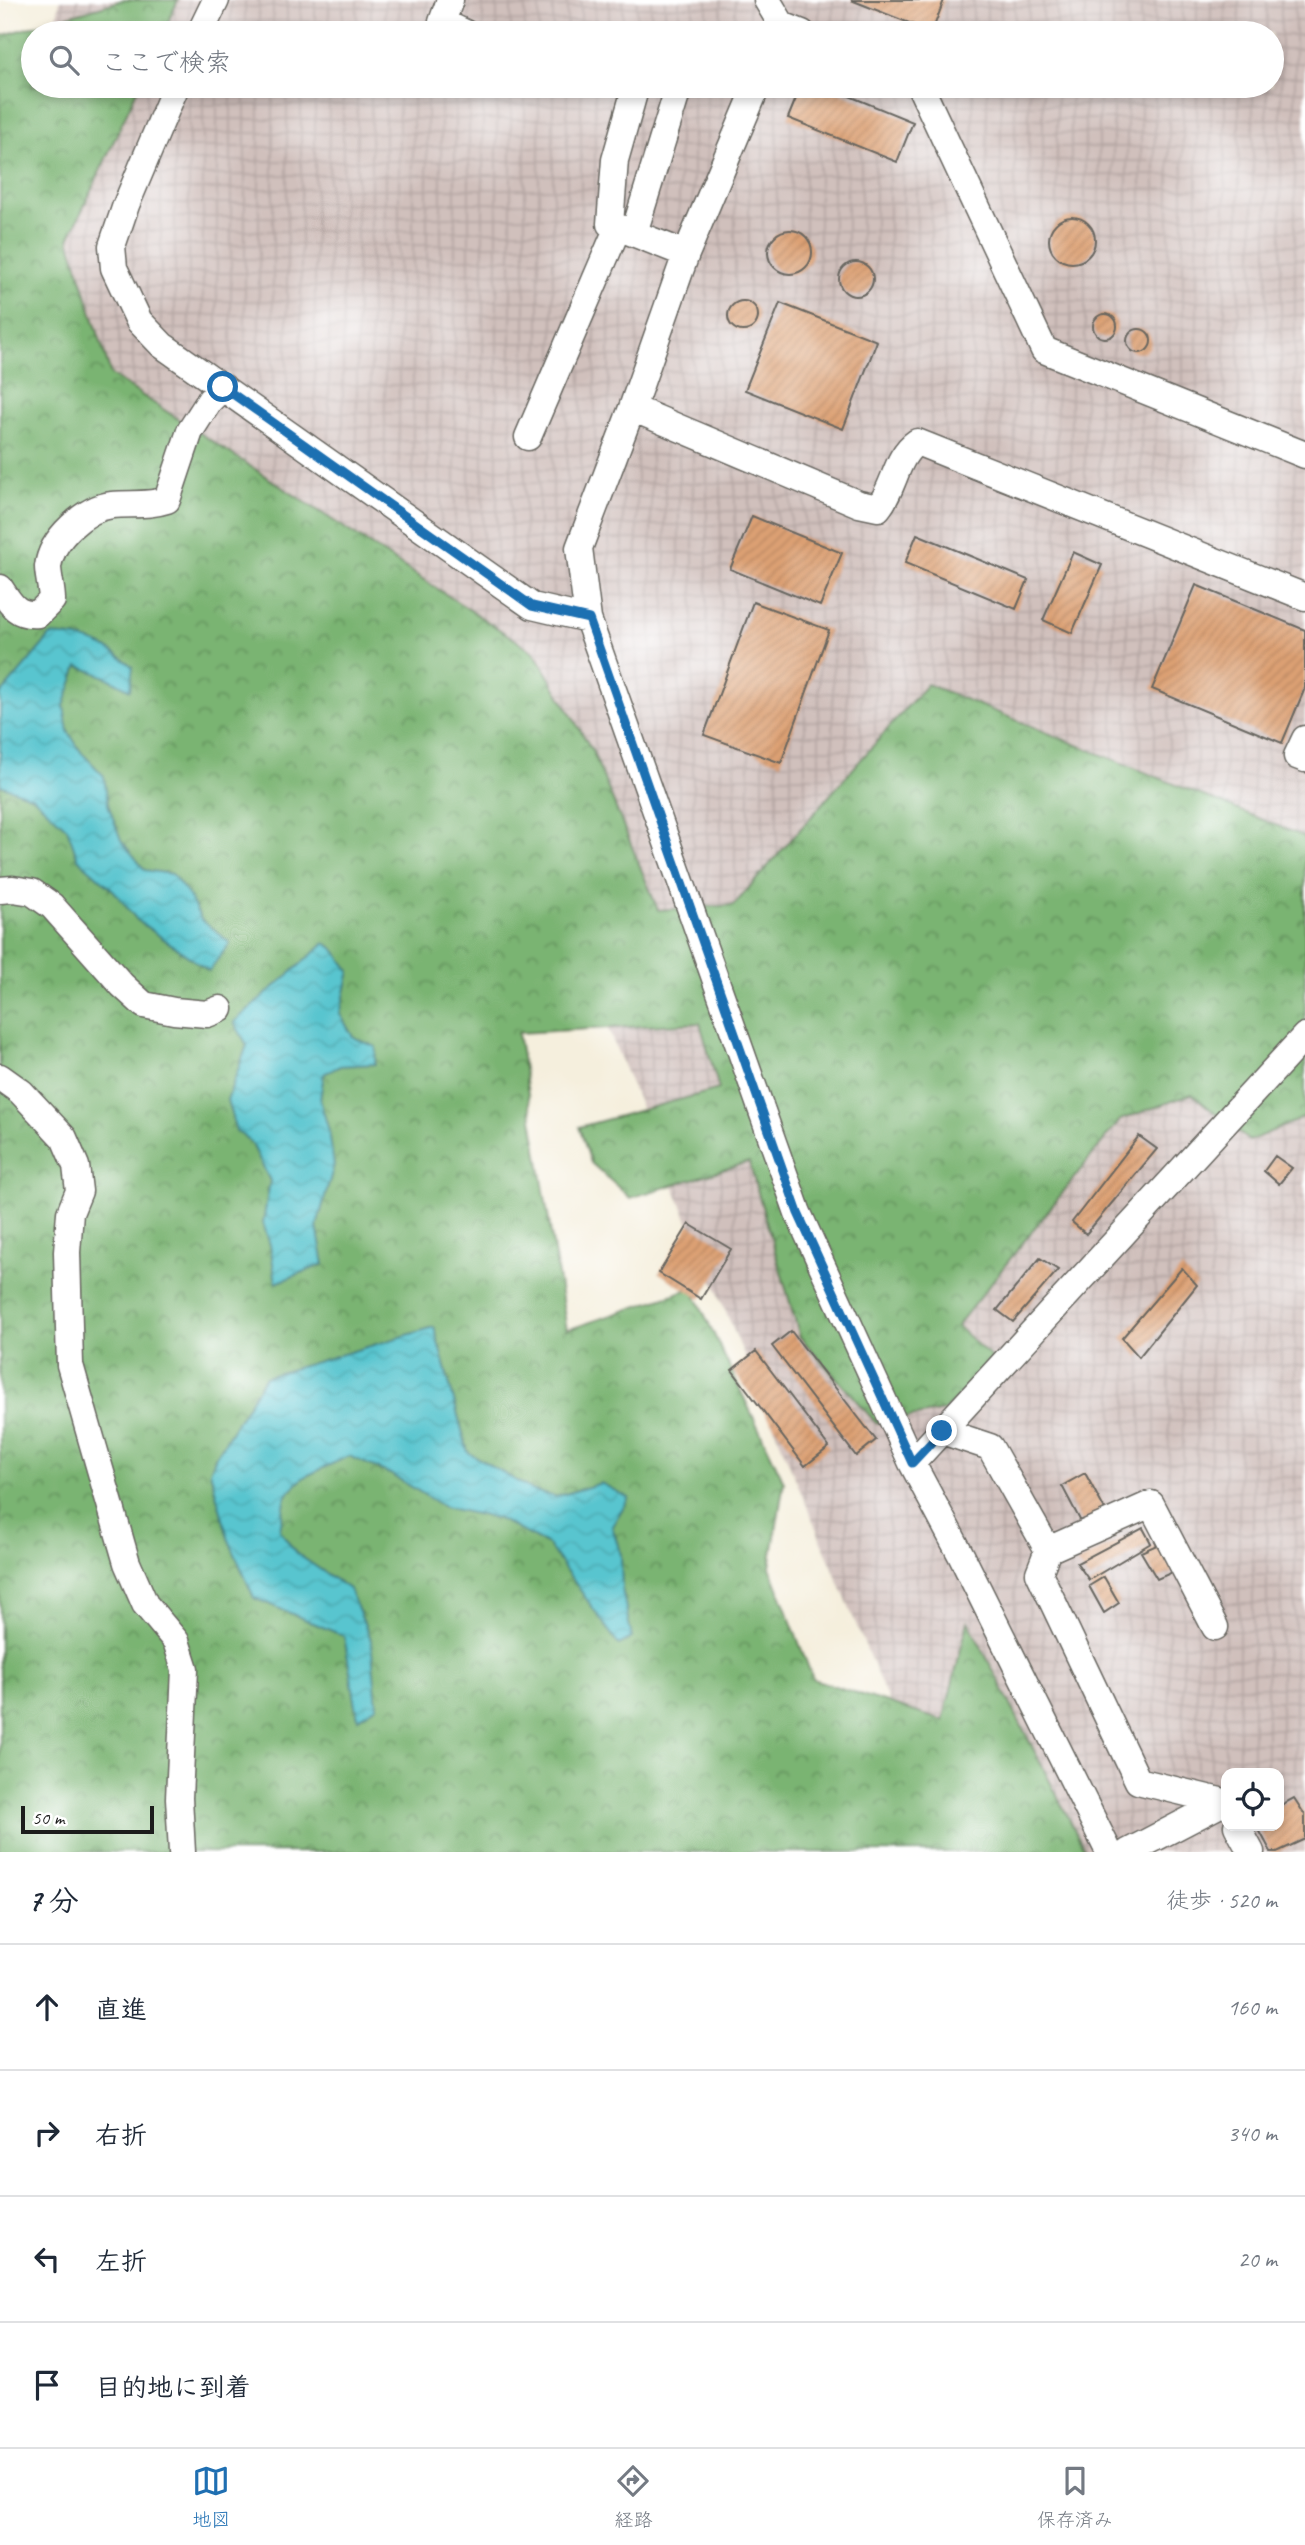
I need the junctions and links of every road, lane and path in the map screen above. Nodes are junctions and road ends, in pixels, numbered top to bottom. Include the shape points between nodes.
1 (216, 0) edge
2 (450, 0) edge
3 (767, 0) edge
4 (792, 0) edge
5 (206, 21) edge
6 (442, 21) edge
7 (782, 21) edge
8 (789, 21) edge
9 (171, 98) edge
10 (626, 98) edge
11 (675, 98) edge
12 (752, 98) edge
13 (926, 98) edge
14 (626, 230) junction
15 (686, 254) junction
16 (223, 387) junction
17 (632, 408) junction
18 (528, 437) dead end
19 (1305, 455) edge
20 (0, 589) edge
21 (1305, 597) edge
22 (589, 619) junction
23 (1305, 739) edge
24 (1305, 759) edge
25 (0, 890) edge
26 (220, 1009) dead end
27 (1305, 1036) edge
28 (0, 1077) edge
29 (942, 1431) junction
30 (912, 1463) junction
31 (1048, 1550) junction
32 (1215, 1627) dead end
33 (1221, 1802) edge
34 (1221, 1806) edge
35 (1240, 1831) edge
36 (182, 1852) edge
37 (1108, 1852) edge
38 (1128, 1852) edge
39 (1251, 1852) edge

1 - 5 street
2 - 6 street
3 - 7 street
4 - 8 street
9 - 16 street via 125,205 112,246 114,268 139,321 162,345
10 - 14 street via 610,223
11 - 14 street
12 - 15 street
13 - 19 street via 1044,350
14 - 15 street
14 - 18 street
15 - 17 street
16 - 20 street via 190,431 167,500 108,505 75,520 55,548 48,568 52,600 38,614 26,615 10,604
16 - 22 street via 532,606
17 - 21 street via 878,508 906,450 917,442
17 - 22 street via 579,548
22 - 30 street via 798,1213
23 - 24 street via 1297,756
25 - 26 street via 32,892 52,906 144,1005 207,1014
27 - 29 street
28 - 36 street via 21,1092 64,1138 76,1166 79,1191 70,1213 67,1252 70,1365 127,1563 145,1604 176,1641 185,1669 179,1798
29 - 30 street
29 - 31 street via 990,1447
30 - 37 street
31 - 32 street via 1151,1504
31 - 33 street via 1039,1573 1138,1781
34 - 38 street
35 - 39 street

